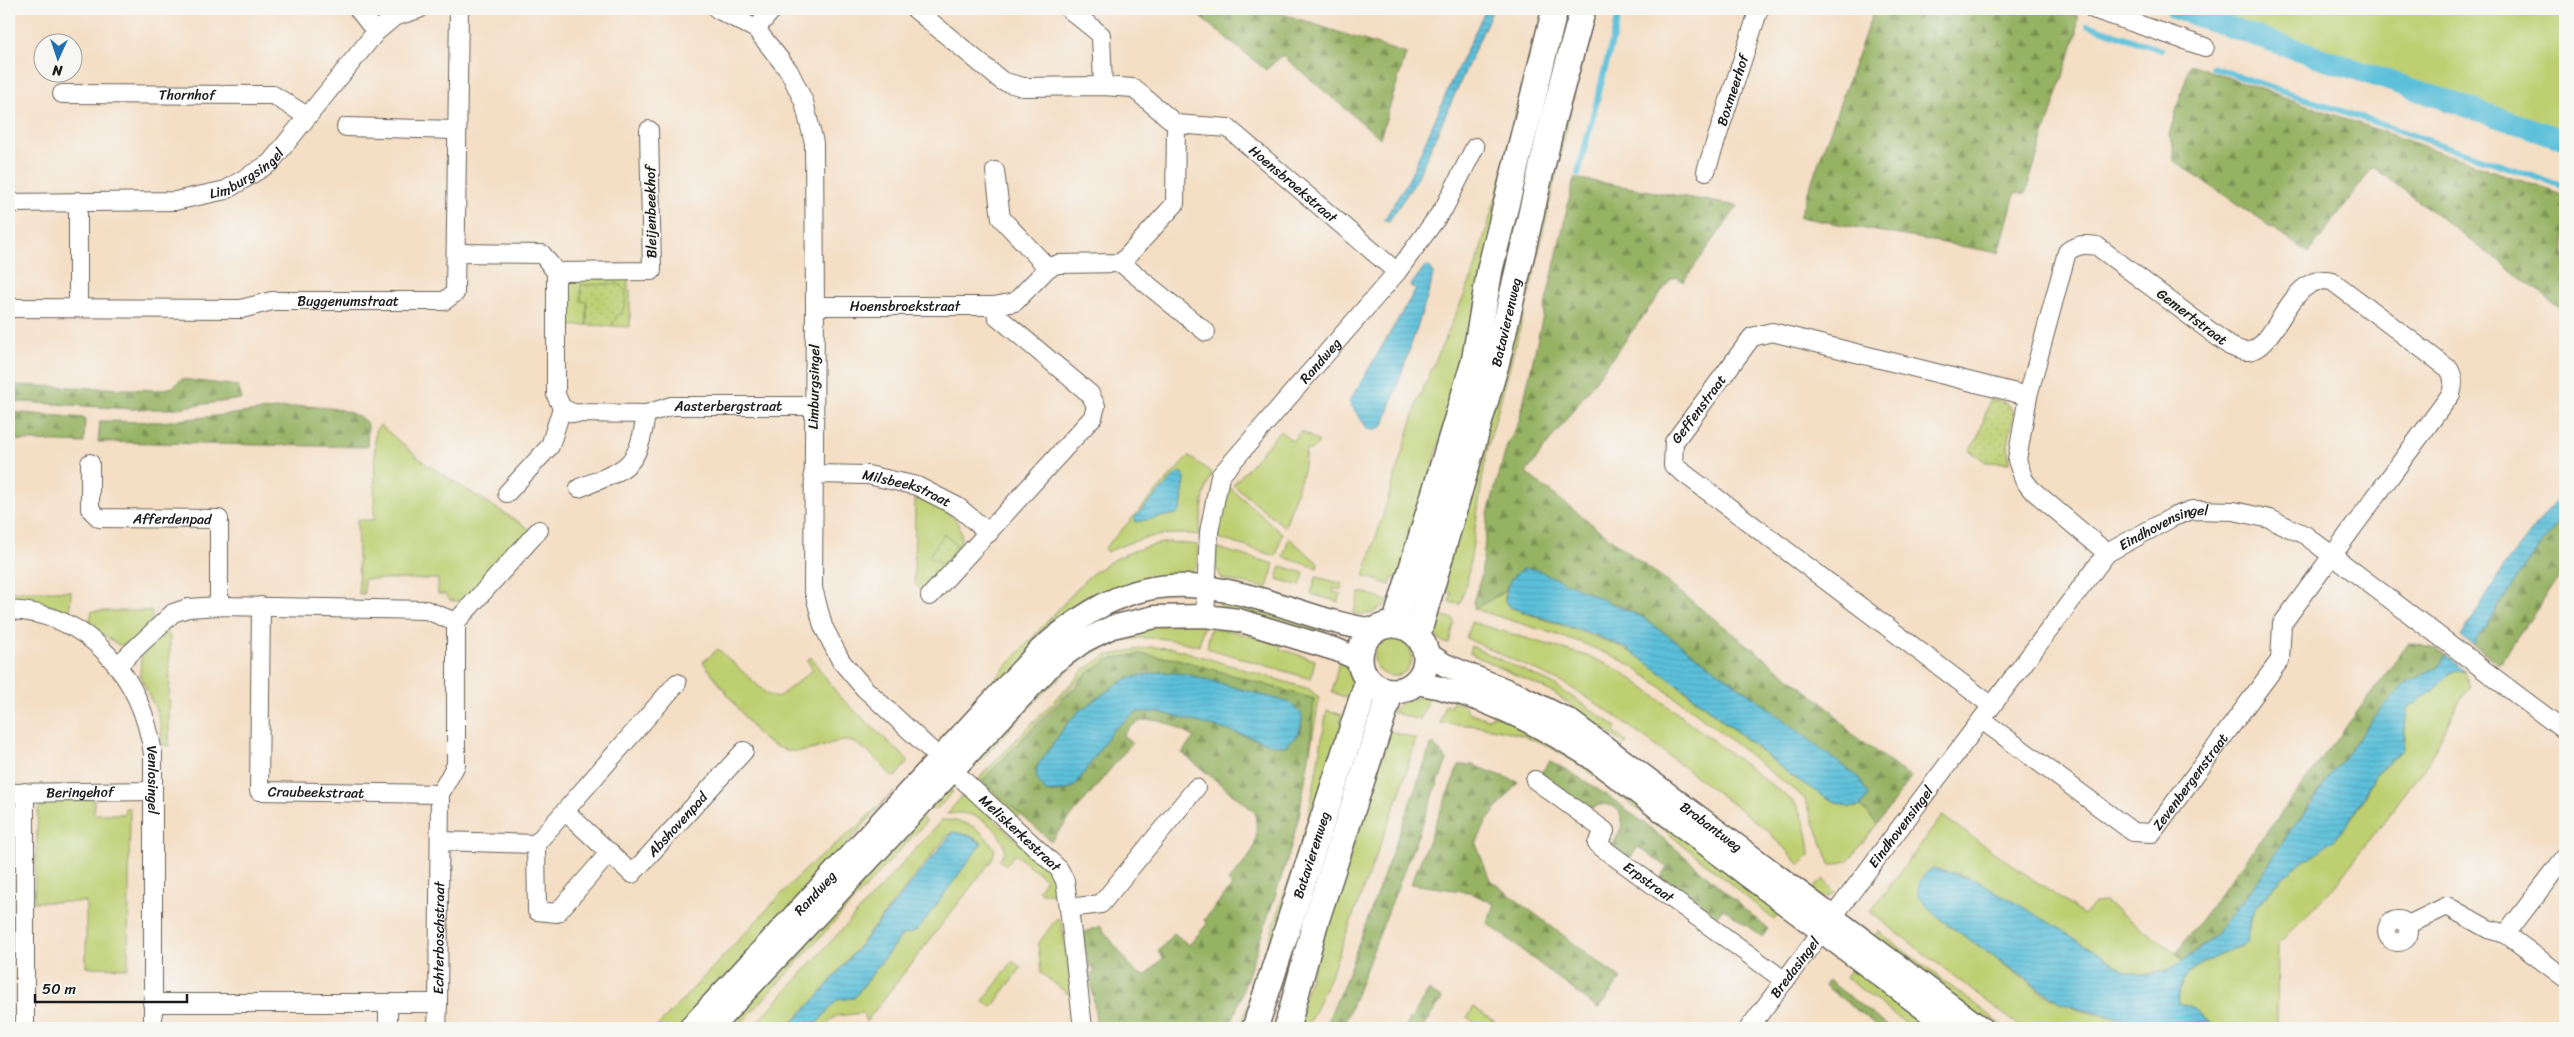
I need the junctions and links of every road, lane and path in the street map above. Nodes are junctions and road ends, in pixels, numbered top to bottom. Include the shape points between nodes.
1 (358, 9) edge
2 (419, 9) edge
3 (459, 9) edge
4 (717, 9) edge
5 (773, 9) edge
6 (915, 9) edge
7 (1069, 9) edge
8 (1555, 9) edge
9 (1583, 9) edge
10 (1759, 9) edge
11 (2093, 9) edge
12 (756, 29) junction
13 (376, 32) junction
14 (2205, 47) dead end
15 (1103, 86) junction
16 (62, 94) dead end
17 (307, 116) junction
18 (1176, 124) junction
19 (346, 127) dead end
20 (456, 130) junction
21 (649, 130) dead end
22 (1475, 147) dead end
23 (995, 170) dead end
24 (1706, 171) dead end
25 (78, 201) junction
26 (9, 202) edge
27 (456, 253) junction
28 (1122, 263) junction
29 (1048, 268) junction
30 (556, 272) junction
31 (1397, 272) junction
32 (815, 306) junction
33 (994, 306) junction
34 (9, 308) edge
35 (78, 308) junction
36 (1206, 332) dead end
37 (2028, 396) junction
38 (813, 406) junction
39 (562, 408) junction
40 (646, 414) junction
41 (90, 463) dead end
42 (813, 474) junction
43 (578, 488) dead end
44 (507, 493) dead end
45 (539, 530) dead end
46 (988, 533) junction
47 (2107, 553) junction
48 (2333, 556) junction
49 (1206, 586) junction
50 (930, 596) dead end
51 (219, 606) junction
52 (261, 606) junction
53 (9, 610) edge
54 (1205, 616) junction
55 (456, 622) junction
56 (1385, 627) junction
57 (1422, 644) junction
58 (118, 664) junction
59 (1364, 670) junction
60 (678, 683) dead end
61 (1416, 683) junction
62 (1391, 691) junction
63 (1987, 713) junction
64 (2565, 731) edge
65 (744, 751) dead end
66 (946, 763) junction
67 (1535, 780) dead end
68 (1196, 788) dead end
69 (153, 791) junction
70 (17, 792) edge
71 (440, 794) junction
72 (566, 812) junction
73 (440, 841) junction
74 (536, 844) junction
75 (610, 852) junction
76 (2565, 857) edge
77 (1069, 908) junction
78 (1829, 924) junction
79 (2408, 925) dead end
80 (2506, 934) junction
81 (2565, 978) edge
82 (1785, 981) junction
83 (438, 1002) junction
84 (152, 1003) junction
85 (388, 1003) junction
86 (25, 1028) edge
87 (153, 1028) edge
88 (388, 1028) edge
89 (438, 1028) edge
90 (690, 1028) edge
91 (711, 1028) edge
92 (1084, 1028) edge
93 (1256, 1028) edge
94 (1286, 1028) edge
95 (1749, 1028) edge
96 (1950, 1028) edge
97 (1981, 1028) edge

1 - 13 street
2 - 13 street, Limburgsingel via 394,17
3 - 20 street, Buggenumstraat
4 - 12 street, Limburgsingel
5 - 12 street
6 - 15 street via 1002,81 1023,87
7 - 15 street via 1101,35
8 - 56 main road, Batavierenweg via 1490,270 1474,362
9 - 57 main road, Batavierenweg via 1553,119 1497,361
10 - 24 street, Boxmeerhof
11 - 14 street
12 - 32 street, Limburgsingel via 790,71 804,102 814,143
13 - 17 street, Limburgsingel
15 - 18 street via 1132,88
16 - 17 street, Thornhof via 273,95
17 - 25 street, Limburgsingel via 270,163 226,190 175,201
18 - 28 street via 1175,204
18 - 31 street, Hoensbroekstraat via 1228,128
19 - 20 street
20 - 27 street, Buggenumstraat
21 - 30 street, Bleijenbeekhof via 652,271
22 - 31 street, Randweg via 1444,208
23 - 29 street via 1001,218
25 - 26 street, Limburgsingel
25 - 35 street
27 - 30 street via 542,254
27 - 35 street, Buggenumstraat via 456,293 444,301 272,301 241,309
28 - 29 street via 1058,264
28 - 36 street
29 - 33 street, Hoensbroekstraat via 1014,302
30 - 39 street via 556,395
31 - 49 street, Randweg via 1220,476 1209,532
32 - 33 street, Hoensbroekstraat
32 - 38 street, Limburgsingel
33 - 46 street via 997,316 1090,394 1096,406 1093,417
34 - 35 street, Buggenumstraat
37 - 47 street, Gemertstraat via 2017,460 2024,480
37 - 48 street, Gemertstraat via 2067,252 2079,245 2097,246 2238,350 2248,351 2261,344 2304,287 2318,280 2332,281 2449,369 2454,385 2451,394
37 - 63 street, Geffenstraat via 1772,332 1762,333 1752,336 1674,442 1673,465
38 - 40 street, Aasterbergstraat via 671,406
38 - 42 street, Limburgsingel
39 - 40 street, Aasterbergstraat via 573,413
39 - 44 street via 550,446
40 - 43 street via 642,443 632,462 618,473
41 - 51 street, Afferdenpad via 90,508 99,518 220,519
42 - 46 street, Milsbeekstraat via 868,475 917,486 958,507
42 - 66 street, Limburgsingel via 813,588 823,626 841,661 864,688
45 - 55 street
46 - 50 street
47 - 48 street, Eindhovensingel via 2173,517 2200,510 2234,511 2270,519 2305,535
47 - 63 street, Eindhovensingel
48 - 63 street, Zevenbergenstraat via 2282,624 2280,660 2152,833 2133,832
48 - 64 street, Eindhovensingel
49 - 54 street, Randweg
49 - 56 street, Randweg via 1344,626
49 - 66 street, Randweg via 1172,586 1134,592 1104,603 1070,624 1040,650
51 - 52 street
51 - 58 street via 188,608 173,613
52 - 55 street via 426,610
52 - 71 street, Craubeekstraat via 259,791
53 - 58 street, Venlosingel via 46,616 75,629 97,643
54 - 59 street, Randweg via 1238,620 1337,650
54 - 66 street, Randweg via 1155,617 1112,627 1084,641 1053,663
55 - 71 street, Echterboschstraat via 456,765
56 - 57 main road via 1411,629
56 - 59 main road via 1363,644
57 - 61 main road via 1426,664
57 - 78 street, Brabantweg via 1446,665 1570,721
58 - 69 street, Venlosingel via 138,698 149,729
59 - 62 main road via 1379,688
59 - 93 main road, Batavierenweg
60 - 72 street
61 - 62 main road via 1400,691
61 - 78 street, Brabantweg via 1438,686 1504,709 1552,733
62 - 94 main road, Batavierenweg via 1314,924
63 - 78 street, Eindhovensingel
65 - 75 street, Abshovenpad via 632,874
66 - 77 street, Meliskerkestraat via 1059,869 1065,880
66 - 90 street, Randweg
66 - 91 street, Randweg
67 - 82 street, Erpstraat via 1605,831 1597,844
68 - 77 street via 1101,904
69 - 70 street, Beringehof
69 - 84 street, Venlosingel
70 - 86 street
71 - 73 street, Echterboschstraat
72 - 74 street
72 - 75 street, Abshovenpad
73 - 74 street
73 - 83 street, Echterboschstraat
74 - 75 street via 537,911 557,913
76 - 80 street
77 - 92 street, Meliskerkestraat
78 - 82 street, Bredasingel
78 - 96 street, Brabantweg
78 - 97 street, Brabantweg
79 - 80 street via 2446,906 2488,929
80 - 81 street
82 - 95 street, Bredasingel
83 - 85 street, Echterboschstraat
83 - 89 street
84 - 85 street, Echterboschstraat
84 - 87 street, Venlosingel
85 - 88 street

